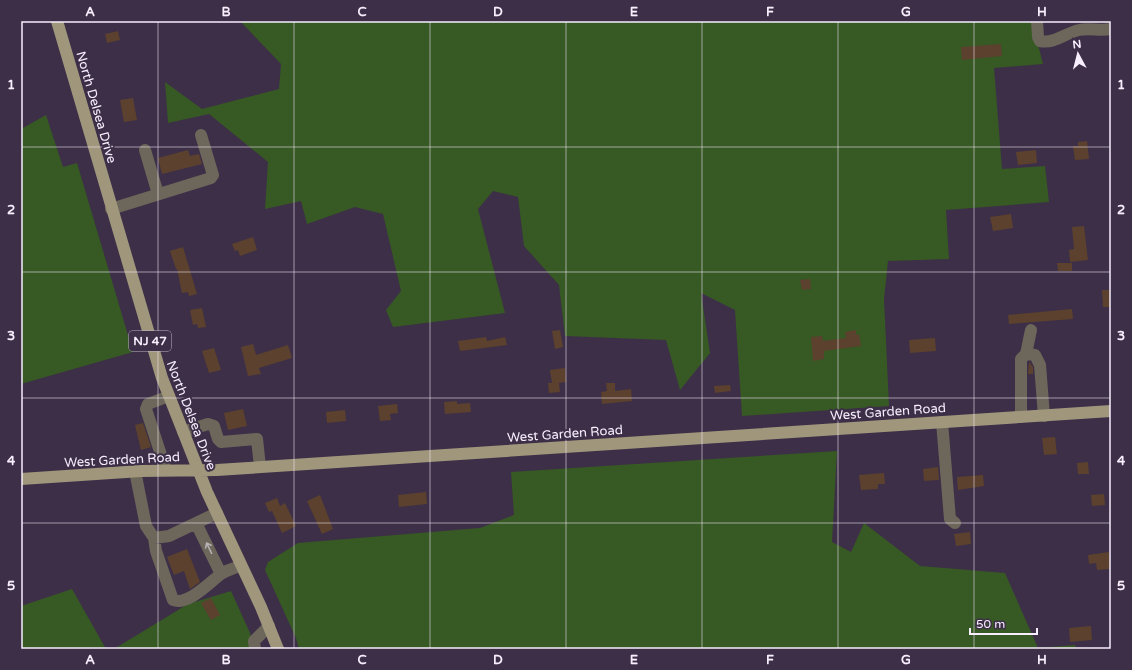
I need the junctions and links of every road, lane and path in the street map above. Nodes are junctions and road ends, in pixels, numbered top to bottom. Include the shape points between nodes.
1 (57, 21) edge
2 (1037, 21) edge
3 (1111, 29) edge
4 (201, 135) dead end
5 (145, 150) dead end
6 (158, 194) junction
7 (111, 209) junction
8 (1031, 330) dead end
9 (1026, 354) junction
10 (169, 396) junction
11 (1111, 411) edge
12 (1044, 416) junction
13 (1021, 417) junction
14 (942, 422) junction
15 (183, 432) junction
16 (260, 467) junction
17 (166, 470) junction
18 (198, 470) junction
19 (135, 471) junction
20 (21, 479) edge
21 (217, 513) junction
22 (196, 523) junction
23 (955, 523) dead end
24 (154, 538) junction
25 (241, 566) junction
26 (221, 574) junction
27 (269, 626) junction
28 (255, 649) edge
29 (278, 649) edge

1 - 7 main road, North Delsea Drive / NJ 47
2 - 3 lane via 1038,37 1040,41 1047,42 1080,30
4 - 6 lane via 213,176
5 - 6 lane
6 - 7 lane
7 - 10 main road, North Delsea Drive / NJ 47
8 - 9 lane
9 - 12 lane via 1034,355 1040,365
9 - 13 lane via 1021,359
10 - 15 main road, North Delsea Drive / NJ 47
10 - 17 lane via 148,404 146,409
11 - 12 main road, West Garden Road
12 - 13 main road, West Garden Road
13 - 14 main road, West Garden Road
14 - 16 main road, West Garden Road
14 - 23 lane via 950,519
15 - 16 lane via 208,424 214,426 221,442 257,439
15 - 18 main road, North Delsea Drive / NJ 47
16 - 18 main road, West Garden Road
17 - 18 main road, West Garden Road
17 - 19 main road, West Garden Road
18 - 21 main road, North Delsea Drive / NJ 47
19 - 20 main road, West Garden Road
19 - 24 lane via 146,526
21 - 22 lane
21 - 25 main road, North Delsea Drive / NJ 47
22 - 24 lane via 169,536
26 -> 22 lane
24 - 26 lane via 173,600 185,599 196,594 207,588
25 - 26 lane
25 - 27 main road, North Delsea Drive / NJ 47
27 - 28 lane via 254,641
27 - 29 main road, North Delsea Drive / NJ 47

